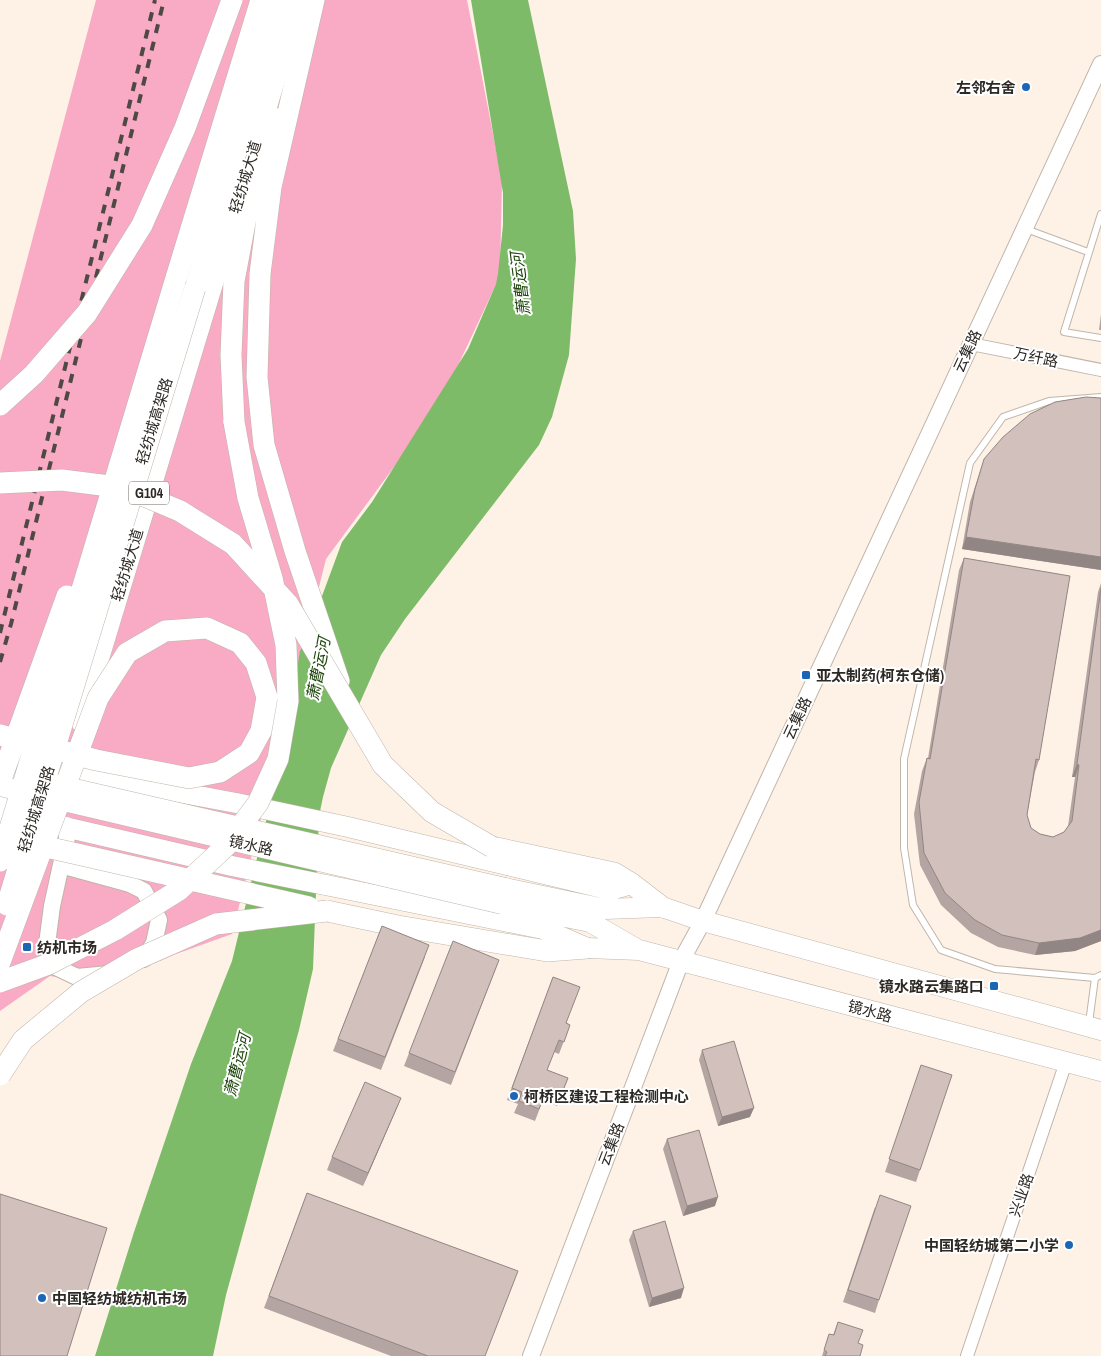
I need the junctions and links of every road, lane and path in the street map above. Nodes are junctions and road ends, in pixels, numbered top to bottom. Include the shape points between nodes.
1 (232, 0) edge
2 (252, 0) edge
3 (261, 0) edge
4 (282, 0) edge
5 (299, 0) edge
6 (313, 0) edge
7 (1101, 64) edge
8 (1101, 214) edge
9 (1024, 229) junction
10 (1088, 252) junction
11 (1101, 338) edge
12 (971, 344) junction
13 (153, 356) junction
14 (1101, 370) edge
15 (1101, 397) edge
16 (0, 405) edge
17 (0, 483) edge
18 (346, 702) junction
19 (0, 736) edge
20 (20, 759) junction
21 (0, 771) edge
22 (64, 772) junction
23 (0, 782) edge
24 (0, 786) edge
25 (2, 817) edge
26 (60, 826) junction
27 (0, 836) edge
28 (0, 861) edge
29 (68, 867) dead end
30 (632, 884) junction
31 (504, 896) junction
32 (662, 907) junction
33 (327, 910) junction
34 (702, 921) junction
35 (0, 929) edge
36 (587, 948) junction
37 (639, 950) junction
38 (681, 961) junction
39 (0, 962) edge
40 (1098, 976) edge
41 (0, 982) edge
42 (0, 986) edge
43 (1094, 1028) edge
44 (1066, 1062) junction
45 (1101, 1071) edge
46 (0, 1075) edge
47 (530, 1356) edge
48 (967, 1356) edge

1 - 16 highway, bridge via 185,128 142,225 86,313 34,374
2 - 20 main road
3 - 13 highway, 轻纺城高架路, bridge
4 - 35 highway, 轻纺城高架路, bridge
5 - 22 main road, 轻纺城大道 / G104
6 - 18 highway, bridge via 271,187 260,274 257,377 264,445 295,551
6 - 41 highway, bridge via 251,191 234,281 231,355 234,422 248,498 272,578 286,645 288,701 278,759 258,803 226,846 179,890 115,930 49,964
7 - 9 street, 云集路
8 - 10 lane
9 - 10 lane
9 - 12 street, 云集路
10 - 11 lane via 1064,332
12 - 14 street, 万纤路
12 - 34 street, 云集路
13 - 23 highway, bridge
13 - 28 highway, 轻纺城高架路, bridge
15 - 40 lane via 1049,401 1003,417 970,464 904,759 904,848 913,905 941,950 995,969
17 - 18 highway, bridge via 62,480 125,488 180,511 232,544 288,604
18 - 30 highway, bridge via 383,765 432,812 492,847 614,873
19 - 39 highway, bridge via 67,752 77,755 96,760 189,778 220,772 250,753 261,731 267,696 256,663 240,643 207,628 165,631 127,654 98,698 77,753 74,762 71,771
20 - 22 main road
20 - 25 main road
21 - 31 main road, bridge
22 - 26 main road, 轻纺城大道 / G104
22 - 30 main road via 348,827 611,890
24 - 31 main road, 镜水路, bridge
25 - 26 main road
26 - 29 street via 47,944 56,967 77,977 105,975 142,963 154,943 159,920 144,891
26 - 36 main road via 232,866 544,929
26 - 42 main road, 轻纺城大道 / G104
27 - 33 highway, bridge
30 - 32 highway
31 - 32 main road via 605,909
31 - 37 main road via 590,922
32 - 34 main road
33 - 36 highway via 547,952
33 - 46 highway, bridge via 216,924 137,959 81,992 23,1040
34 - 38 street, 云集路
34 - 43 main road
36 - 37 main road
37 - 38 main road, 镜水路
38 - 44 main road, 镜水路
38 - 47 street, 云集路
40 - 43 lane
44 - 45 main road, 镜水路
44 - 48 street, 兴业路

